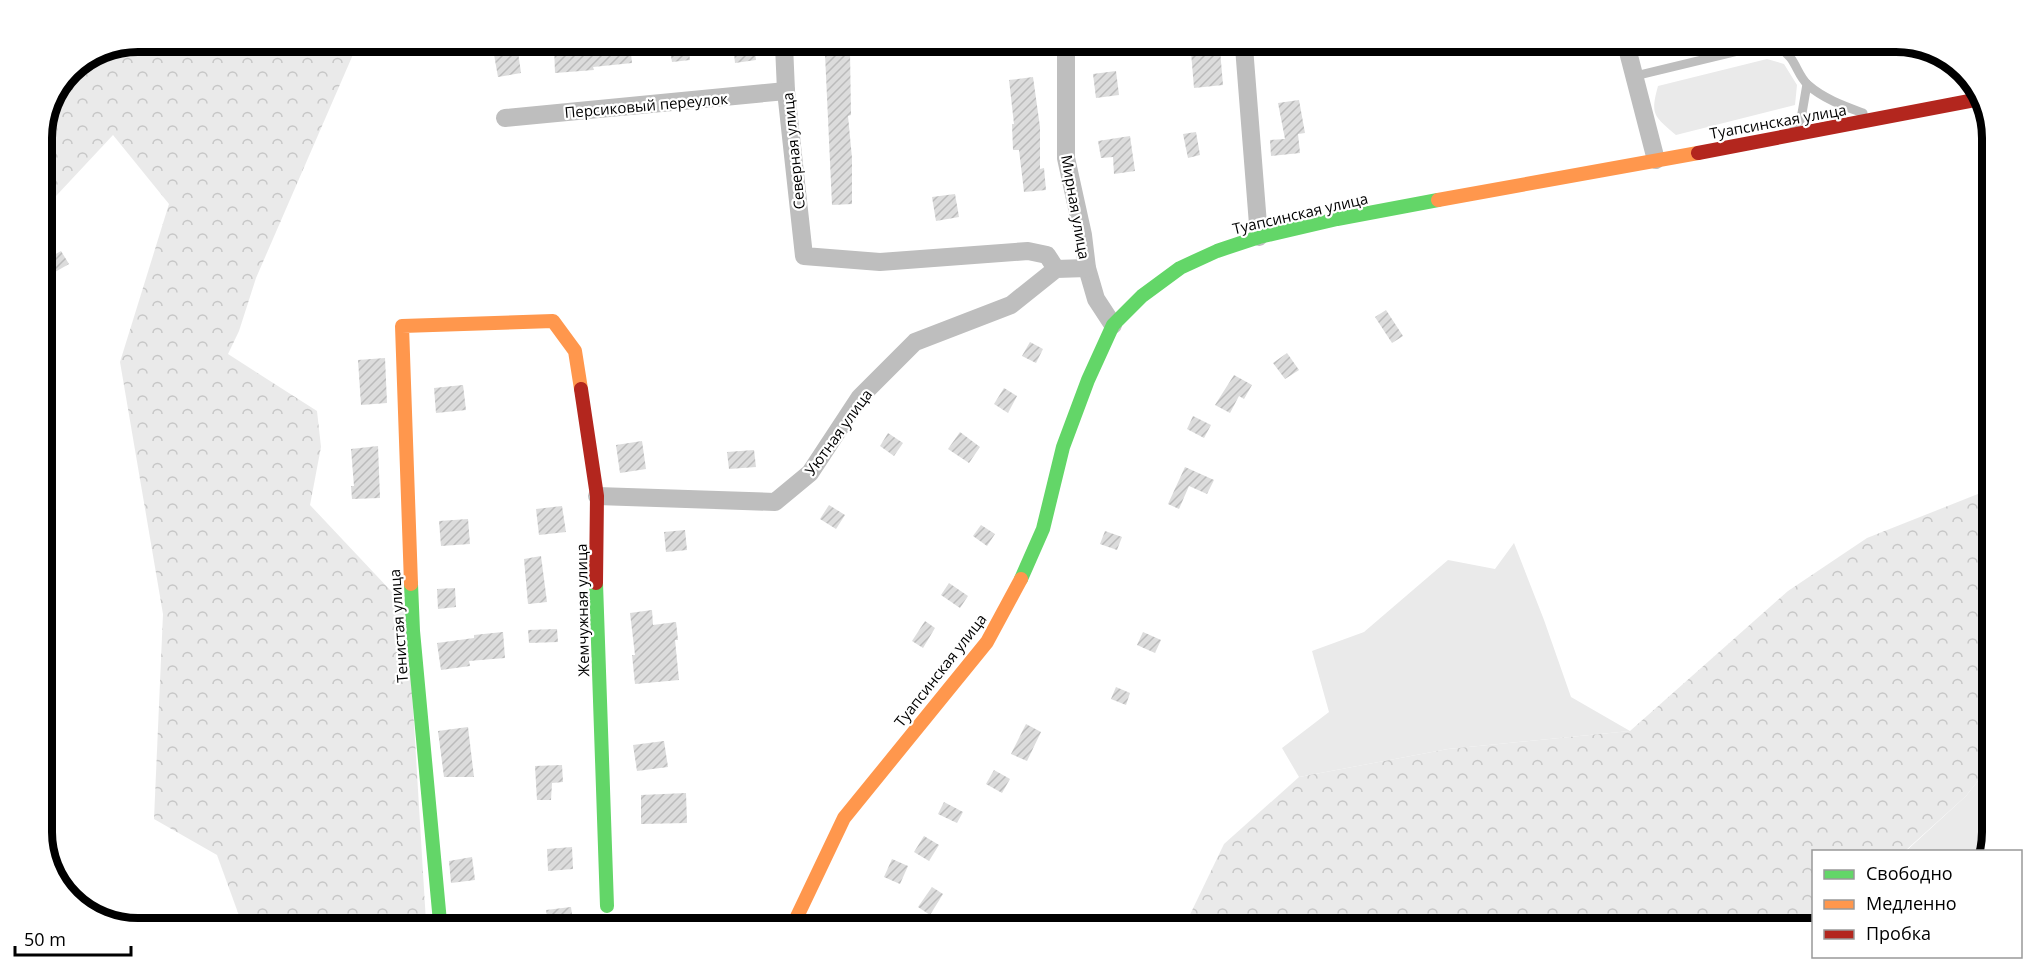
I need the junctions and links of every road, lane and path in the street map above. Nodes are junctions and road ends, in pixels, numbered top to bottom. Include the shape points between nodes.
1 (784, 52) edge
2 (1066, 52) edge
3 (1244, 52) edge
4 (1628, 52) edge
5 (1735, 52) edge
6 (1786, 52) edge
7 (1635, 76) junction
8 (1807, 84) junction
9 (786, 91) junction
10 (1973, 100) edge
11 (505, 118) dead end
12 (1880, 119) junction
13 (1788, 137) junction
14 (1656, 159) junction
15 (1259, 237) junction
16 (1087, 268) junction
17 (1056, 269) junction
18 (1113, 325) junction
19 (402, 326) joint
20 (597, 496) junction
21 (607, 906) dead end
22 (440, 918) edge
23 (796, 918) edge

1 - 9 street, Северная улица
2 - 16 street, Мирная улица via 1066,158
3 - 15 street
4 - 7 street
5 - 7 lane
6 - 8 lane
7 - 14 street
8 - 12 lane via 1836,104
8 - 13 lane via 1801,119
9 - 11 street, Персиковый переулок
9 - 17 street, Северная улица via 804,256 880,262 1028,251 1047,255
10 - 12 main road, Туапсинская улица
12 - 13 main road, Туапсинская улица
13 - 14 main road, Туапсинская улица
14 - 15 main road, Туапсинская улица
15 - 18 main road, Туапсинская улица via 1180,268 1142,296
16 - 17 street
16 - 18 street, Мирная улица via 1096,299
17 - 20 street, Уютная улица via 1011,305 915,342 860,397 810,473 775,502
18 - 23 main road, Туапсинская улица via 1063,447 1043,529 1016,592 987,642 844,818
19 - 20 main road, Жемчужная улица via 553,321 575,351
19 - 22 main road, Тенистая улица via 413,631
20 - 21 main road, Жемчужная улица via 596,587

